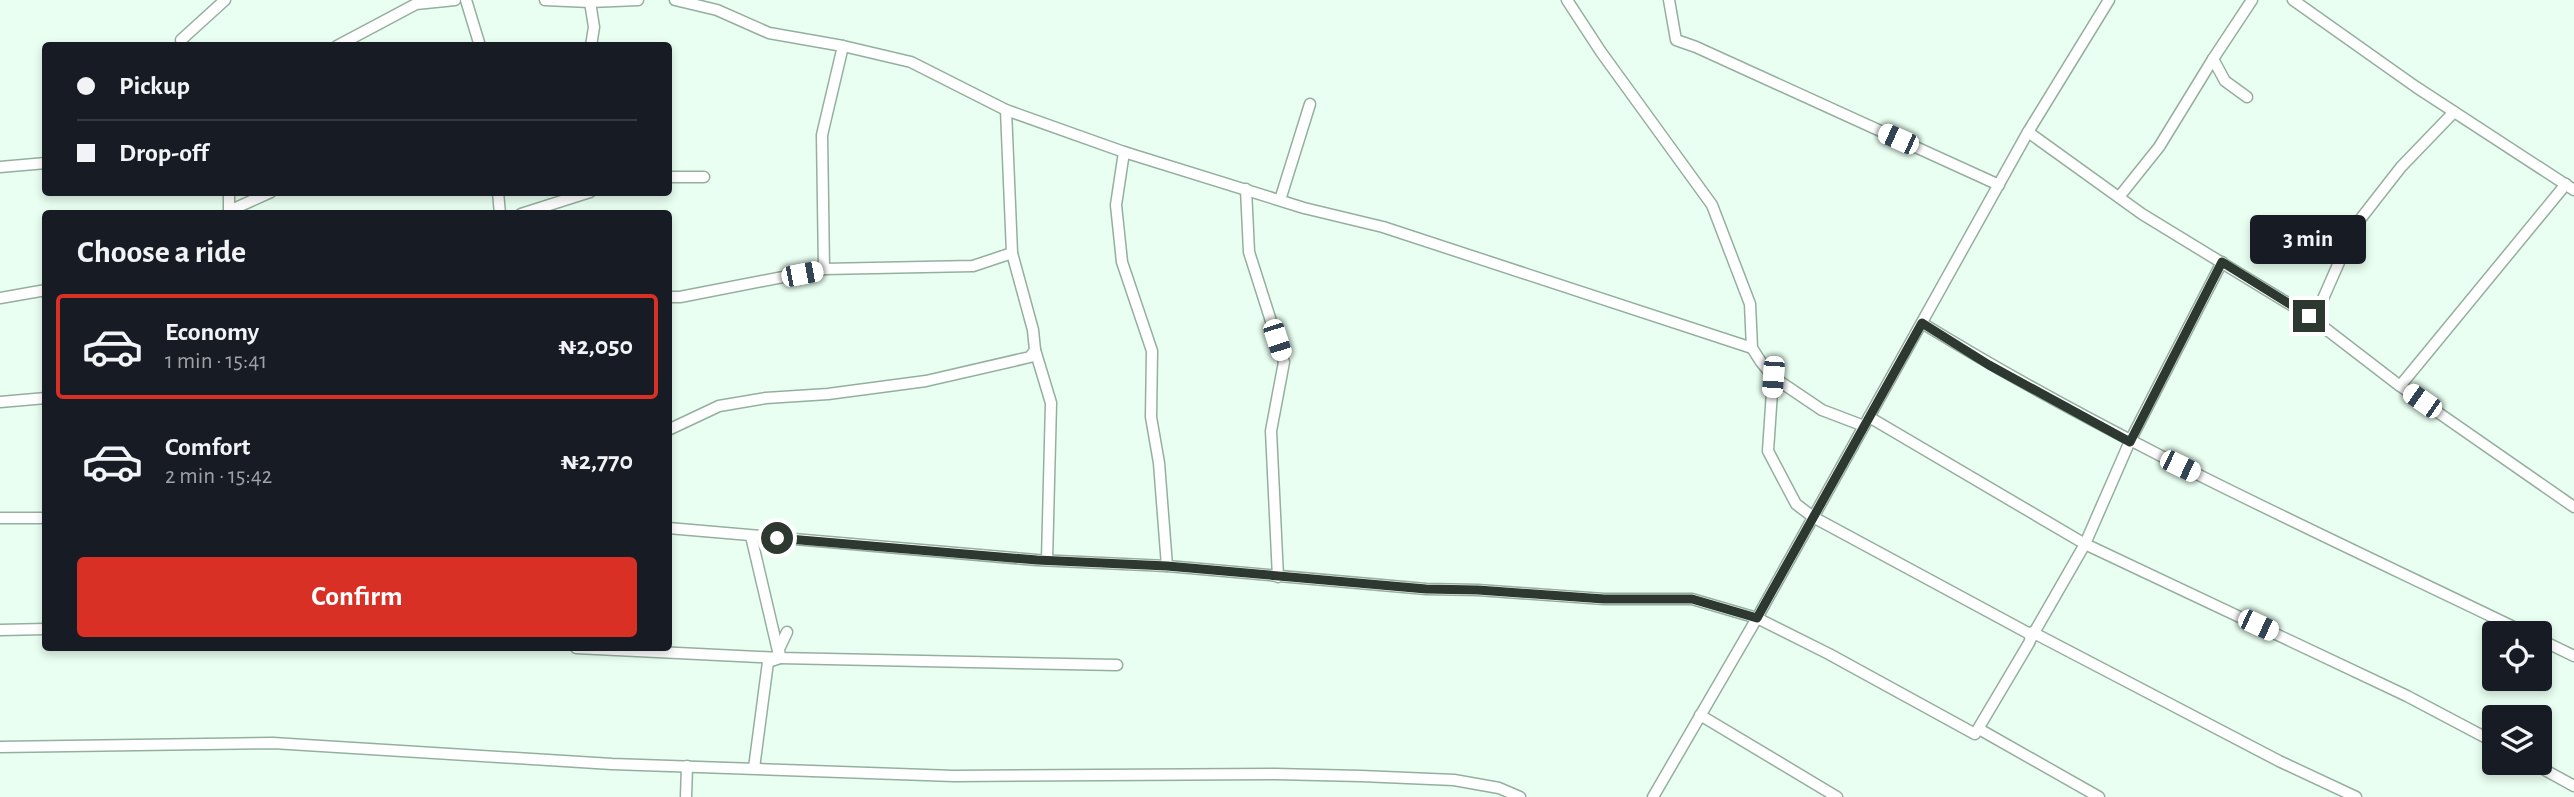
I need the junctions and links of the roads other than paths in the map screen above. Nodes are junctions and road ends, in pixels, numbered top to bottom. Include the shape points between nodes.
1 (225, 0) edge
2 (455, 0) edge
3 (466, 0) edge
4 (545, 0) edge
5 (638, 0) edge
6 (675, 0) edge
7 (1567, 0) edge
8 (1669, 0) edge
9 (2109, 0) edge
10 (2252, 0) edge
11 (2293, 0) edge
12 (590, 2) junction
13 (181, 40) dead end
14 (345, 42) edge
15 (479, 42) edge
16 (592, 42) edge
17 (843, 46) junction
18 (2213, 59) junction
19 (2247, 97) dead end
20 (1310, 104) dead end
21 (1006, 110) junction
22 (2454, 111) junction
23 (2028, 132) junction
24 (1124, 152) junction
25 (42, 163) edge
26 (0, 167) edge
27 (672, 177) edge
28 (704, 177) dead end
29 (1999, 185) junction
30 (2570, 187) edge
31 (1246, 189) junction
32 (263, 196) edge
33 (578, 196) edge
34 (2119, 197) junction
35 (1280, 200) junction
36 (233, 210) edge
37 (534, 210) edge
38 (1012, 253) junction
39 (2222, 262) junction
40 (824, 270) junction
41 (42, 291) edge
42 (672, 297) edge
43 (0, 298) edge
44 (2309, 316) junction
45 (1922, 323) junction
46 (1752, 348) junction
47 (1035, 350) junction
48 (1773, 377) junction
49 (2400, 386) junction
50 (42, 398) edge
51 (0, 402) edge
52 (1866, 422) junction
53 (672, 428) edge
54 (2130, 442) junction
55 (2574, 507) edge
56 (1813, 517) junction
57 (0, 518) edge
58 (42, 518) edge
59 (672, 528) edge
60 (751, 536) junction
61 (2085, 544) junction
62 (1047, 560) junction
63 (1167, 566) junction
64 (1278, 577) junction
65 (1757, 618) junction
66 (2501, 621) edge
67 (42, 629) edge
68 (0, 630) edge
69 (787, 632) dead end
70 (2031, 635) junction
71 (2552, 645) edge
72 (637, 651) edge
73 (2574, 656) edge
74 (780, 658) junction
75 (1117, 664) dead end
76 (1700, 715) junction
77 (1979, 729) junction
78 (2482, 736) edge
79 (0, 747) edge
80 (687, 766) junction
81 (754, 768) junction
82 (2552, 774) edge
83 (2574, 786) edge
84 (687, 797) edge
85 (1520, 797) edge
86 (1653, 797) edge
87 (1837, 797) edge
88 (2099, 797) edge
89 (2356, 797) edge

1 - 13 street
2 - 14 street via 416,4
3 - 15 street
4 - 12 street
5 - 12 street
6 - 17 street via 717,10 769,33
7 - 46 street via 1712,205 1750,304
8 - 29 street via 1676,40
9 - 23 street
10 - 18 street
11 - 22 street
12 - 16 street
17 - 21 street via 911,62
17 - 40 street via 822,135
18 - 19 street via 2225,81
18 - 34 street via 2159,147
20 - 35 street
21 - 24 street
21 - 38 street
22 - 30 street
22 - 44 street via 2401,167 2355,226 2322,301
23 - 29 street
23 - 34 street
24 - 31 street
24 - 63 street via 1116,205 1122,262 1152,351 1152,417
25 - 26 street
27 - 28 street
29 - 45 street
30 - 49 street
31 - 35 street
31 - 64 street via 1249,252 1284,362 1270,431
32 - 36 street
33 - 37 street
34 - 39 street
35 - 46 street via 1383,227
38 - 40 street via 973,266
38 - 47 street
39 - 44 street
39 - 54 street
40 - 42 street
41 - 43 street
44 - 49 street
45 - 52 street
45 - 54 street
46 - 48 street
47 - 53 street via 1023,360 926,381 719,406
47 - 62 street via 1051,403
48 - 52 street via 1822,410
48 - 56 street via 1768,451 1796,505
49 - 55 street
50 - 51 street
52 - 56 street
52 - 61 street
54 - 61 street
54 - 66 street
56 - 65 street
56 - 70 street
57 - 58 street
59 - 60 street
60 - 62 street
60 - 74 street
61 - 70 street
61 - 78 street
62 - 63 street
63 - 64 street
64 - 65 street via 1604,599 1692,599
65 - 76 street
65 - 77 street via 1971,734
67 - 68 street
69 - 74 street
70 - 77 street
70 - 89 street
71 - 73 street
72 - 74 street
74 - 75 street
74 - 81 street via 768,662
76 - 86 street
76 - 87 street
77 - 88 street
79 - 80 street via 273,743
80 - 81 street
80 - 84 street
81 - 85 street via 954,776 1361,776 1454,780
82 - 83 street

